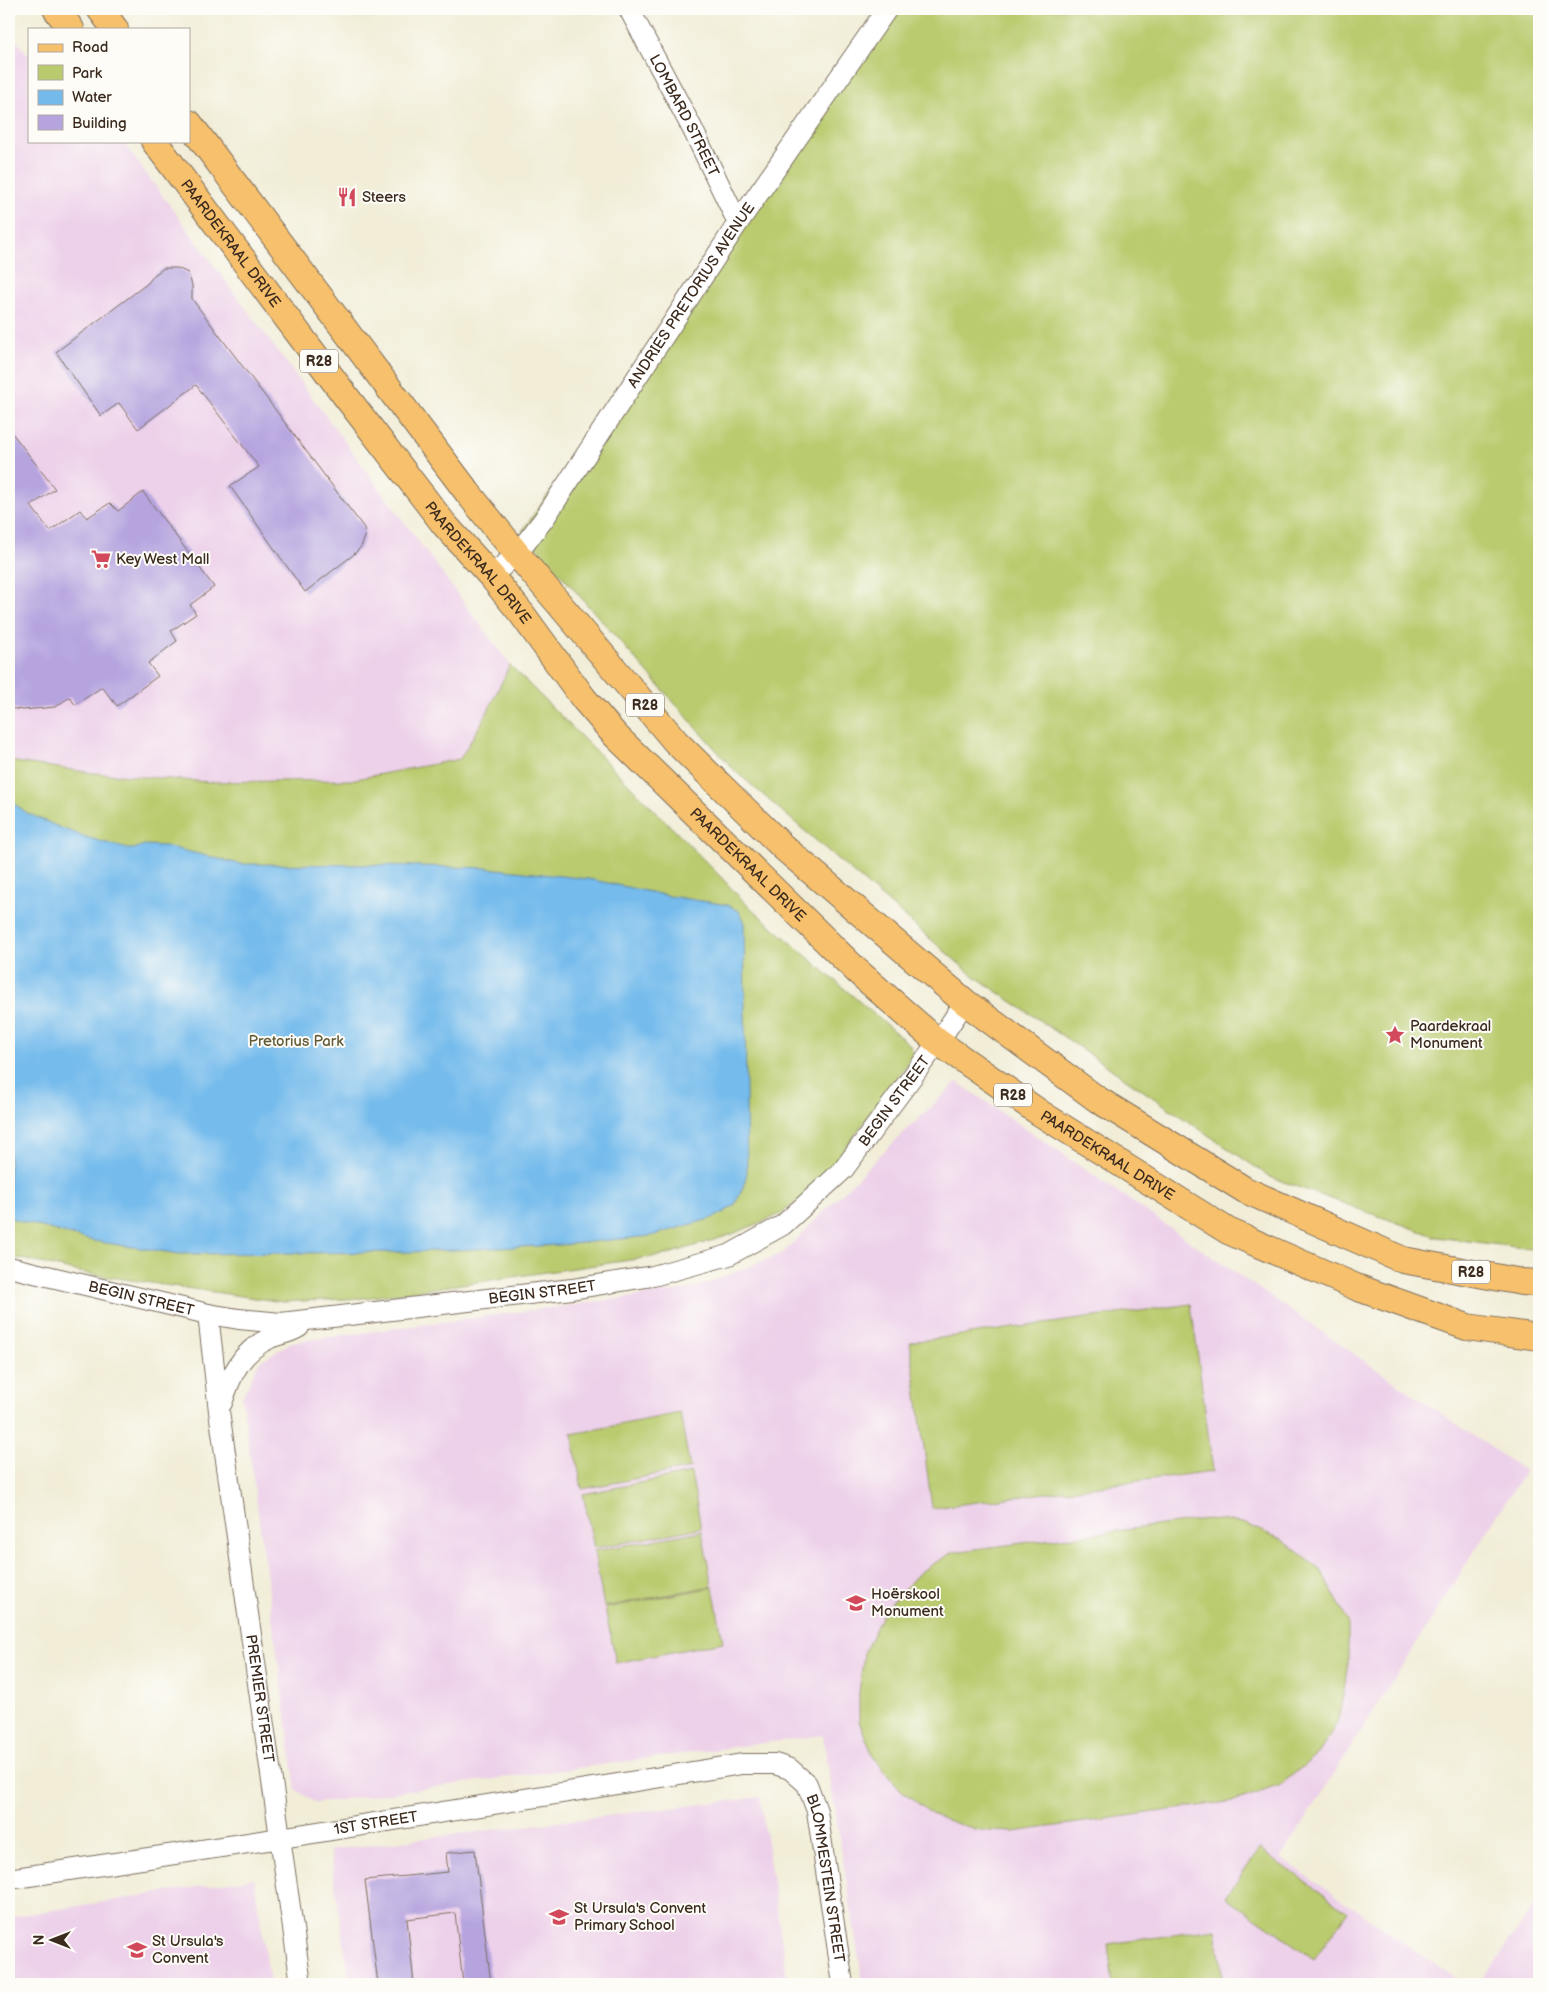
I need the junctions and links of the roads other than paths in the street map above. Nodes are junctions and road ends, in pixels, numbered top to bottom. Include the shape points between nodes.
1 (56, 9) edge
2 (100, 9) edge
3 (629, 9) edge
4 (887, 9) edge
5 (70, 28) edge
6 (114, 28) edge
7 (190, 124) edge
8 (155, 142) edge
9 (738, 223) junction
10 (517, 554) junction
11 (491, 576) junction
12 (965, 1002) junction
13 (938, 1042) junction
14 (9, 1266) edge
15 (1539, 1283) edge
16 (208, 1314) junction
17 (313, 1318) junction
18 (1539, 1337) edge
19 (219, 1411) junction
20 (742, 1764) joint
21 (281, 1838) junction
22 (9, 1879) edge
23 (301, 1984) edge
24 (843, 1984) edge

1 - 5 main road
2 - 6 main road
3 - 9 street, LOMBARD STREET
4 - 9 street, ANDRIES PRETORIUS AVENUE
7 - 10 main road, R28
8 - 11 main road, PAARDEKRAAL DRIVE / R28 via 444,524
9 - 10 street, ANDRIES PRETORIUS AVENUE via 565,487
10 - 11 street, ANDRIES PRETORIUS AVENUE
10 - 12 main road, R28 via 676,742 783,847
11 - 13 main road, PAARDEKRAAL DRIVE / R28 via 615,735 857,971
12 - 13 street, BEGIN STREET
12 - 15 main road, R28 via 1097,1098 1245,1190 1403,1260
13 - 17 street, BEGIN STREET via 843,1170 783,1225 729,1255 653,1276 599,1285
13 - 18 main road, PAARDEKRAAL DRIVE / R28 via 1040,1113 1228,1230 1356,1287 1467,1327
14 - 16 street, BEGIN STREET
16 - 17 street, BEGIN STREET via 281,1323
16 - 19 street, PREMIER STREET
17 - 19 street, PREMIER STREET via 248,1352 236,1365
19 - 21 street, PREMIER STREET
20 - 21 street, 1ST STREET
20 - 24 street, BLOMMESTEIN STREET via 774,1764 790,1769 807,1784 817,1811
21 - 22 street, 1ST STREET
21 - 23 street, PREMIER STREET

